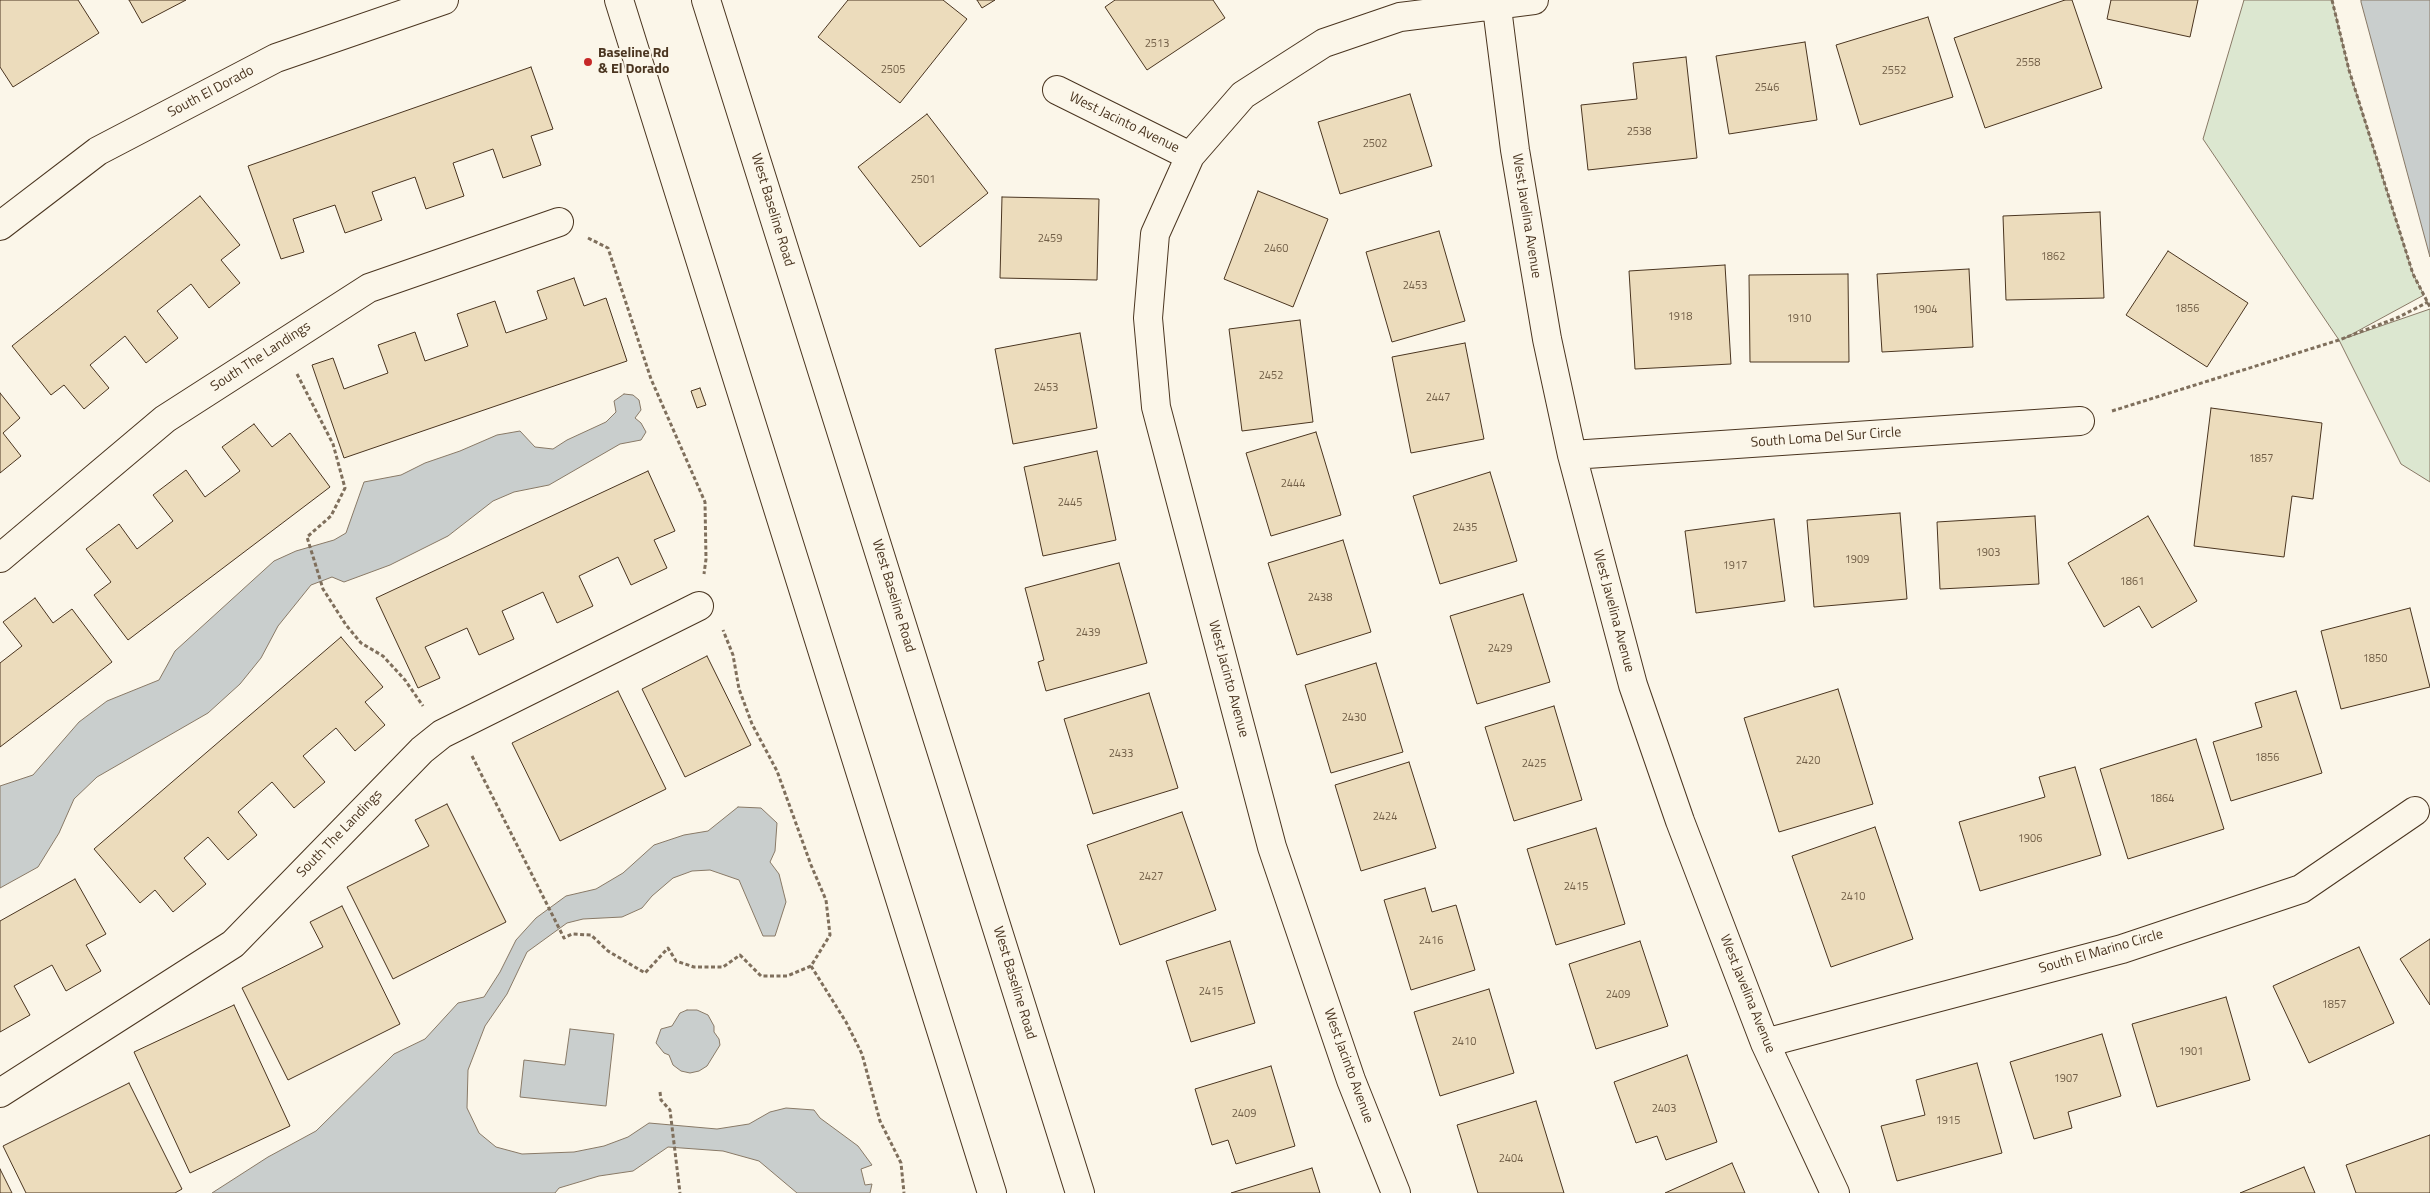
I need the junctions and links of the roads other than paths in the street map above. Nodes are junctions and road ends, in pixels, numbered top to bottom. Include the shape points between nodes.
1 (444, 0) edge
2 (619, 0) edge
3 (706, 0) edge
4 (1534, 0) edge
5 (1496, 2) edge
6 (1058, 90) dead end
7 (1190, 156) junction
8 (559, 222) dead end
9 (0, 226) edge
10 (2080, 421) road end
11 (1572, 455) junction
12 (0, 558) edge
13 (699, 606) dead end
14 (2415, 810) dead end
15 (1765, 1043) junction
16 (0, 1093) edge
17 (992, 1193) edge
18 (1080, 1193) edge
19 (1396, 1193) edge
20 (1836, 1193) edge

1 - 9 street, South El Dorado via 276,58 98,151
2 - 17 street
3 - 18 street, West Baseline Road
4 - 5 street, West Jacinto Avenue
5 - 7 street, West Jacinto Avenue via 1400,17 1324,43 1243,95
5 - 11 street, West Javelina Avenue via 1527,223
6 - 7 street, West Jacinto Avenue
7 - 19 street, West Jacinto Avenue via 1155,234 1148,318 1156,407 1272,847 1352,1080
8 - 12 street, South The Landings via 369,288 165,419
10 - 11 street, South Loma Del Sur Circle
11 - 15 street, West Javelina Avenue via 1633,685 1680,821
13 - 16 street, South The Landings via 450,730 422,750 232,944
14 - 15 street, South El Marino Circle via 2300,889 2122,949
15 - 20 street, West Javelina Avenue

